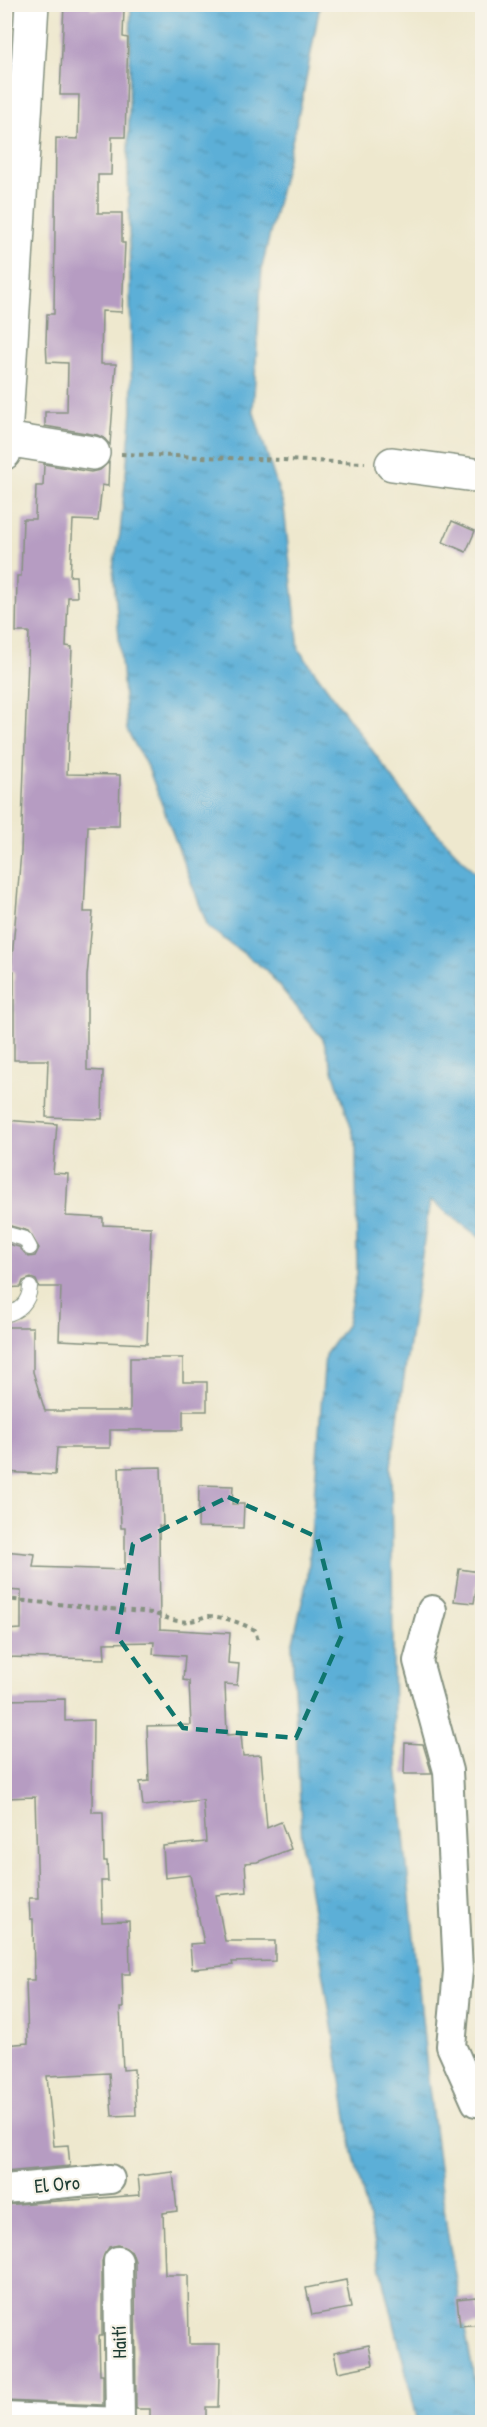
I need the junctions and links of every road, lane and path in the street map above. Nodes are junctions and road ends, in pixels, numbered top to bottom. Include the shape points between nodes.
1 (32, 4) edge
2 (5, 444) edge
3 (93, 453) joint
4 (392, 464) joint
5 (483, 476) edge
6 (4, 1233) edge
7 (30, 1248) dead end
8 (30, 1287) dead end
9 (4, 1316) edge
10 (4, 1599) edge
11 (432, 1610) dead end
12 (258, 1641) dead end
13 (483, 2103) edge
14 (110, 2179) dead end
15 (4, 2188) edge
16 (118, 2260) dead end
17 (4, 2416) edge
18 (120, 2422) edge

1 - 2 main road
2 - 3 main road
3 - 4 path
4 - 5 main road
6 - 7 lane via 25,1239
8 - 9 lane via 18,1311
10 - 12 path via 153,1613 176,1622 216,1617 255,1630
11 - 13 street via 418,1661 448,1771 458,1971 451,2046 476,2102
14 - 15 street, El Oro
16 - 18 street, Haití
17 - 18 street

